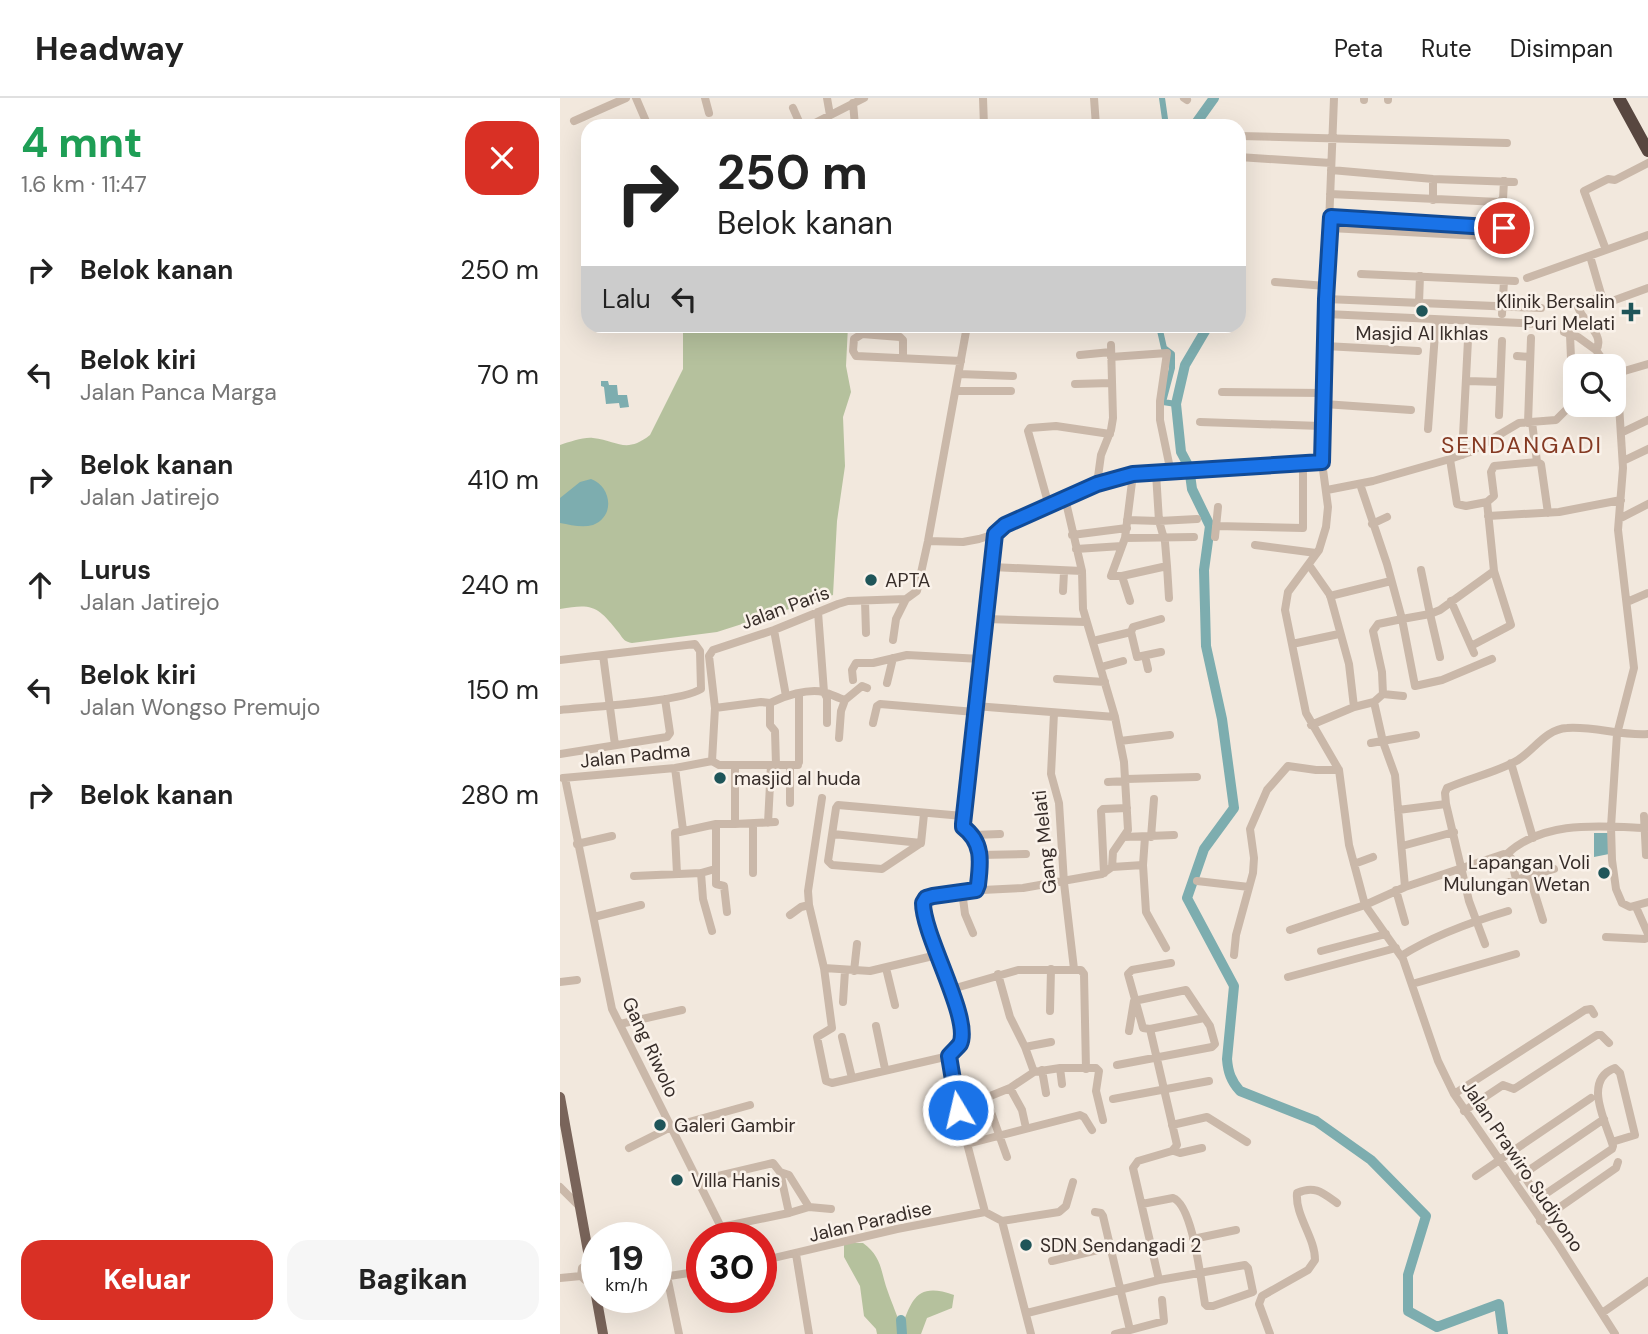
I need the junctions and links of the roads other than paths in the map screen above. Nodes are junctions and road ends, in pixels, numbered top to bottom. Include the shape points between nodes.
1 (626, 98) edge
2 (636, 98) edge
3 (705, 98) edge
4 (827, 98) edge
5 (863, 98) edge
6 (984, 98) edge
7 (1094, 98) edge
8 (1334, 98) edge
9 (1619, 98) edge
10 (1628, 98) edge
11 (853, 103) junction
12 (793, 108) dead end
13 (709, 113) dead end
14 (830, 115) junction
15 (645, 119) edge
16 (798, 119) edge
17 (822, 119) edge
18 (854, 119) edge
19 (984, 119) edge
20 (1096, 119) edge
21 (573, 121) dead end
22 (1648, 135) edge
23 (1246, 136) edge
24 (1333, 139) junction
25 (1507, 143) dead end
26 (1648, 151) edge
27 (1246, 158) edge
28 (1648, 163) edge
29 (1331, 166) junction
30 (1433, 179) junction
31 (1330, 194) junction
32 (1433, 200) junction
33 (1331, 217) junction
34 (1330, 228) junction
35 (1506, 230) dead end
36 (1648, 235) edge
37 (1520, 238) dead end
38 (1606, 250) junction
39 (1590, 256) junction
40 (1361, 274) dead end
41 (1420, 276) junction
42 (1527, 278) dead end
43 (1504, 281) junction
44 (1515, 281) dead end
45 (1275, 282) dead end
46 (1326, 286) junction
47 (1648, 288) edge
48 (1602, 296) junction
49 (1326, 299) junction
50 (1419, 303) junction
51 (1541, 308) dead end
52 (1502, 311) junction
53 (1326, 314) junction
54 (1436, 320) junction
55 (1542, 324) dead end
56 (966, 333) edge
57 (1531, 338) dead end
58 (1468, 340) dead end
59 (1502, 341) dead end
60 (1325, 346) junction
61 (1596, 350) junction
62 (1111, 351) junction
63 (1418, 351) dead end
64 (1570, 354) edge
65 (1599, 354) edge
66 (1080, 355) dead end
67 (1517, 356) dead end
68 (1530, 357) junction
69 (903, 358) junction
70 (961, 361) junction
71 (1648, 364) edge
72 (1626, 370) edge
73 (959, 374) junction
74 (1013, 376) dead end
75 (1467, 381) junction
76 (1500, 382) junction
77 (1111, 383) junction
78 (1075, 384) dead end
79 (956, 391) junction
80 (1011, 391) dead end
81 (1222, 392) dead end
82 (1324, 393) junction
83 (1324, 404) junction
84 (1411, 410) dead end
85 (1563, 413) edge
86 (1499, 415) dead end
87 (1619, 417) edge
88 (1648, 420) edge
89 (1200, 422) dead end
90 (1530, 422) junction
91 (1321, 426) junction
92 (1428, 429) dead end
93 (1625, 431) dead end
94 (1110, 434) junction
95 (1648, 449) edge
96 (1462, 455) junction
97 (1450, 460) junction
98 (1623, 461) junction
99 (1322, 462) junction
100 (1537, 462) junction
101 (1303, 464) junction
102 (1156, 473) junction
103 (1171, 473) junction
104 (1133, 474) junction
105 (1097, 484) junction
106 (1360, 484) junction
107 (1327, 490) junction
108 (1065, 498) junction
109 (1621, 500) junction
110 (1487, 502) junction
111 (1648, 504) edge
112 (1049, 506) junction
113 (1218, 507) dead end
114 (1548, 513) junction
115 (1488, 516) junction
116 (1387, 517) dead end
117 (1197, 519) dead end
118 (1619, 519) junction
119 (1159, 521) junction
120 (1127, 524) junction
121 (1372, 524) junction
122 (1216, 526) junction
123 (995, 534) junction
124 (1072, 535) junction
125 (1194, 537) dead end
126 (1215, 537) dead end
127 (1164, 538) junction
128 (928, 541) junction
129 (1123, 542) junction
130 (1255, 545) dead end
131 (1076, 550) junction
132 (1316, 553) junction
133 (1309, 565) junction
134 (1167, 566) junction
135 (992, 567) junction
136 (1421, 570) dead end
137 (1082, 571) junction
138 (1494, 571) junction
139 (1064, 572) junction
140 (1122, 576) junction
141 (1391, 581) junction
142 (1063, 591) dead end
143 (1648, 593) edge
144 (1330, 596) junction
145 (1169, 598) dead end
146 (906, 599) junction
147 (865, 601) junction
148 (1130, 601) dead end
149 (1451, 601) junction
150 (1627, 603) junction
151 (818, 612) junction
152 (1430, 614) junction
153 (986, 619) junction
154 (1161, 619) dead end
155 (1402, 619) junction
156 (1086, 622) junction
157 (774, 630) junction
158 (1131, 632) junction
159 (866, 633) dead end
160 (1339, 634) junction
161 (893, 640) dead end
162 (1093, 641) junction
163 (1292, 644) junction
164 (1161, 652) dead end
165 (603, 655) junction
166 (1145, 656) junction
167 (892, 657) junction
168 (1440, 657) dead end
169 (981, 659) junction
170 (1492, 659) dead end
171 (560, 660) edge
172 (1123, 661) dead end
173 (1101, 667) junction
174 (1148, 669) dead end
175 (1057, 679) dead end
176 (853, 680) dead end
177 (1105, 682) junction
178 (887, 683) dead end
179 (867, 688) dead end
180 (824, 691) junction
181 (799, 694) junction
182 (1382, 694) junction
183 (1403, 695) dead end
184 (786, 696) junction
185 (665, 699) junction
186 (845, 700) junction
187 (1374, 702) junction
188 (770, 703) junction
189 (608, 705) junction
190 (1354, 707) junction
191 (715, 708) junction
192 (975, 709) junction
193 (560, 710) edge
194 (1054, 713) junction
195 (1115, 717) junction
196 (827, 723) dead end
197 (873, 723) dead end
198 (1311, 725) junction
199 (1617, 734) junction
200 (1648, 734) edge
201 (1170, 735) dead end
202 (1416, 735) dead end
203 (839, 738) dead end
204 (1120, 741) junction
205 (1382, 741) junction
206 (1371, 743) dead end
207 (615, 746) junction
208 (560, 754) edge
209 (712, 761) junction
210 (1511, 763) junction
211 (796, 764) junction
212 (736, 765) junction
213 (774, 765) junction
214 (675, 768) junction
215 (1339, 770) junction
216 (1197, 777) dead end
217 (563, 778) edge
218 (1126, 780) junction
219 (1108, 782) dead end
220 (822, 798) dead end
221 (1154, 799) dead end
222 (790, 803) dead end
223 (1446, 804) junction
224 (1127, 808) junction
225 (1398, 810) junction
226 (924, 814) junction
227 (1644, 816) dead end
228 (963, 817) junction
229 (716, 824) junction
230 (735, 824) junction
231 (752, 824) junction
232 (1611, 827) junction
233 (683, 830) junction
234 (1454, 832) junction
235 (833, 834) junction
236 (1000, 834) dead end
237 (1646, 834) edge
238 (974, 835) junction
239 (1174, 835) dead end
240 (612, 836) dead end
241 (1124, 837) junction
242 (1148, 837) junction
243 (1533, 838) junction
244 (897, 841) junction
245 (921, 843) junction
246 (577, 844) junction
247 (1402, 846) junction
248 (1026, 854) dead end
249 (1507, 854) junction
250 (980, 855) junction
251 (1646, 855) dead end
252 (1373, 857) dead end
253 (895, 861) junction
254 (1354, 863) junction
255 (1143, 865) junction
256 (1112, 867) junction
257 (1463, 868) junction
258 (715, 869) junction
259 (1554, 869) dead end
260 (701, 873) junction
261 (753, 873) dead end
262 (1104, 873) junction
263 (677, 874) junction
264 (1529, 875) junction
265 (634, 876) dead end
266 (1516, 879) junction
267 (1197, 881) dead end
268 (1064, 883) junction
269 (1498, 885) dead end
270 (1249, 887) junction
271 (1400, 888) junction
272 (976, 890) junction
273 (962, 891) junction
274 (1648, 902) edge
275 (641, 905) dead end
276 (809, 905) junction
277 (1365, 905) junction
278 (1636, 907) junction
279 (1508, 911) dead end
280 (727, 912) dead end
281 (790, 915) dead end
282 (594, 917) junction
283 (1475, 920) junction
284 (1543, 920) dead end
285 (1405, 922) dead end
286 (1290, 930) dead end
287 (712, 931) dead end
288 (973, 933) dead end
289 (1386, 934) junction
290 (1648, 934) edge
291 (1606, 937) dead end
292 (857, 944) dead end
293 (1485, 944) dead end
294 (1166, 948) dead end
295 (1321, 951) dead end
296 (1399, 952) junction
297 (1516, 954) dead end
298 (937, 955) junction
299 (1234, 955) dead end
300 (1171, 962) dead end
301 (824, 968) junction
302 (886, 968) junction
303 (1051, 969) junction
304 (1074, 969) junction
305 (849, 971) junction
306 (998, 974) junction
307 (1288, 977) dead end
308 (577, 980) dead end
309 (560, 982) edge
310 (1412, 984) junction
311 (952, 989) junction
312 (1134, 1001) junction
313 (843, 1002) dead end
314 (895, 1004) dead end
315 (681, 1010) dead end
316 (1051, 1011) dead end
317 (1594, 1014) dead end
318 (1204, 1018) junction
319 (620, 1024) junction
320 (876, 1027) dead end
321 (1147, 1029) junction
322 (842, 1037) dead end
323 (1051, 1042) dead end
324 (1609, 1043) dead end
325 (1025, 1046) junction
326 (949, 1056) junction
327 (1157, 1056) junction
328 (1116, 1065) dead end
329 (1060, 1068) junction
330 (885, 1069) junction
331 (1086, 1069) junction
332 (1038, 1071) junction
333 (852, 1078) junction
334 (1209, 1080) dead end
335 (1062, 1084) dead end
336 (1010, 1088) junction
337 (1164, 1088) junction
338 (1046, 1093) dead end
339 (1454, 1094) junction
340 (560, 1097) edge
341 (986, 1098) junction
342 (1591, 1098) dead end
343 (1113, 1099) dead end
344 (750, 1105) dead end
345 (958, 1110) junction
346 (1464, 1111) junction
347 (1604, 1119) junction
348 (1103, 1120) dead end
349 (1172, 1125) junction
350 (671, 1127) junction
351 (1026, 1128) junction
352 (1092, 1130) dead end
353 (1000, 1136) junction
354 (1247, 1142) dead end
355 (1612, 1142) junction
356 (967, 1144) junction
357 (629, 1148) dead end
358 (1202, 1148) dead end
359 (1174, 1151) junction
360 (1007, 1157) dead end
361 (1500, 1160) junction
362 (1618, 1162) dead end
363 (780, 1172) junction
364 (1523, 1174) junction
365 (1476, 1176) dead end
366 (1514, 1180) junction
367 (697, 1181) junction
368 (1073, 1182) dead end
369 (560, 1187) edge
370 (1337, 1203) dead end
371 (1142, 1204) junction
372 (580, 1207) junction
373 (809, 1207) junction
374 (831, 1209) dead end
375 (985, 1212) junction
376 (1095, 1212) dead end
377 (789, 1213) junction
378 (1002, 1221) junction
379 (1540, 1221) junction
380 (583, 1222) edge
381 (718, 1222) edge
382 (745, 1222) edge
383 (1236, 1230) dead end
384 (1193, 1240) junction
385 (1110, 1247) junction
386 (796, 1254) junction
387 (777, 1258) edge
388 (1052, 1261) dead end
389 (1199, 1272) junction
390 (581, 1276) edge
391 (560, 1278) edge
392 (1159, 1280) junction
393 (1648, 1281) edge
394 (1122, 1288) junction
395 (672, 1300) edge
396 (1162, 1300) dead end
397 (1027, 1312) junction
398 (600, 1313) edge
399 (1602, 1313) junction
400 (1130, 1330) junction
401 (603, 1334) edge
402 (679, 1334) edge
403 (809, 1334) edge
404 (1031, 1334) edge
405 (1115, 1334) edge
406 (1270, 1334) edge
407 (1615, 1334) edge

1 - 21 street
2 - 15 street
3 - 13 street
4 - 14 street
5 - 11 street
6 - 19 street
7 - 20 street
8 - 24 street, Jalan Prawiro Sudiyono
9 - 26 highway
10 - 22 highway
11 - 14 street
11 - 18 street
12 - 16 street
14 - 17 street
23 - 24 street
24 - 25 street
24 - 29 street, Jalan Prawiro Sudiyono
27 - 29 street
28 - 38 street via 1584,191
29 - 30 street
29 - 31 street, Jalan Prawiro Sudiyono
30 - 32 street
30 - 32 street via 1509,182 1499,202
31 - 32 street
31 - 33 street, Jalan Prawiro Sudiyono
33 - 34 street, Jalan Prawiro Sudiyono
33 - 35 street via 1501,226
34 - 37 street
34 - 46 street, Jalan Prawiro Sudiyono
36 - 38 street
38 - 39 street
39 - 42 street
39 - 48 street
40 - 41 street
41 - 43 street
41 - 50 street
43 - 44 street
43 - 52 street
45 - 46 street
46 - 49 street, Jalan Prawiro Sudiyono
47 - 48 street via 1604,304
48 - 61 street via 1578,307 1598,338
49 - 50 street
49 - 53 street, Jalan Prawiro Sudiyono
50 - 52 street
51 - 52 street
53 - 54 street
53 - 60 street, Jalan Prawiro Sudiyono
54 - 55 street
54 - 92 street
56 - 70 street
57 - 68 street
58 - 75 street
59 - 76 street
60 - 63 street
60 - 82 street, Jalan Prawiro Sudiyono
61 - 64 street via 1567,333
61 - 65 street
62 - 66 street
62 - 77 street
62 - 103 street via 1167,353 1160,420
67 - 68 street
68 - 90 street
69 - 69 street via 856,356 854,339 862,334 900,337 904,340
69 - 70 street
70 - 73 street
71 - 72 street
73 - 74 street
73 - 79 street
75 - 76 street
75 - 96 street
76 - 86 street
77 - 78 street
77 - 94 street
79 - 80 street
79 - 128 street
81 - 82 street
82 - 83 street, Jalan Prawiro Sudiyono
83 - 84 street
83 - 91 street, Jalan Prawiro Sudiyono
85 - 90 street via 1556,420
87 - 98 street
88 - 93 street
89 - 91 street
90 - 96 street via 1512,426
90 - 100 street
91 - 99 street, Jalan Prawiro Sudiyono
94 - 105 street
94 - 112 street via 1056,426 1030,428 1030,446
95 - 98 street
96 - 97 street
97 - 106 street
97 - 110 street via 1457,504
98 - 109 street
99 - 101 street
99 - 107 street, Jalan Prawiro Sudiyono
100 - 110 street via 1494,466 1494,496
100 - 114 street
101 - 103 street
101 - 122 street via 1303,528
102 - 103 street
102 - 104 street
102 - 119 street
104 - 105 street
104 - 120 street
105 - 108 street
106 - 107 street
106 - 121 street
107 - 132 street, Jalan Prawiro Sudiyono via 1324,541
108 - 112 street
108 - 124 street
109 - 114 street
109 - 118 street
110 - 115 street
111 - 118 street
112 - 123 street
113 - 122 street
114 - 115 street
115 - 138 street
116 - 121 street
117 - 119 street
118 - 150 street
119 - 120 street
119 - 127 street
120 - 124 street
120 - 129 street
121 - 141 street
122 - 126 street
123 - 128 street via 963,541
123 - 135 street
124 - 131 street
125 - 127 street
127 - 129 street
127 - 134 street
128 - 146 street via 917,591
129 - 131 street
129 - 140 street via 1111,575
130 - 132 street
131 - 137 street
132 - 133 street, Jalan Prawiro Sudiyono
133 - 144 street
133 - 163 street, Jalan Prawiro Sudiyono via 1288,592 1285,611
134 - 140 street
134 - 145 street
135 - 139 street
135 - 153 street
136 - 152 street
137 - 139 street
137 - 156 street
138 - 149 street
138 - 149 street via 1511,625 1473,649
139 - 142 street
140 - 148 street
141 - 144 street
141 - 155 street
143 - 150 street
144 - 160 street
146 - 147 street, Jalan Paris
146 - 161 street
147 - 151 street, Jalan Paris via 848,601
147 - 159 street
149 - 152 street
150 - 199 street via 1634,668
151 - 157 street, Jalan Paris
151 - 180 street
152 - 155 street
152 - 168 street
153 - 156 street
153 - 169 street
154 - 158 street via 1133,627
155 - 170 street via 1415,686
155 - 182 street via 1373,628
156 - 162 street
157 - 184 street
157 - 191 street, Jalan Paris via 713,650 709,656
158 - 162 street
158 - 166 street via 1137,656
160 - 163 street
160 - 190 street via 1349,664
162 - 173 street
163 - 198 street, Jalan Prawiro Sudiyono
164 - 166 street
165 - 171 street
165 - 185 street via 695,644 700,651 701,689
165 - 189 street
166 - 174 street
167 - 169 street
167 - 176 street via 856,663
167 - 178 street
169 - 192 street
172 - 173 street
173 - 177 street
175 - 177 street
177 - 195 street
179 - 186 street via 862,686
180 - 181 street
180 - 186 street
180 - 196 street
181 - 184 street
181 - 211 street
182 - 183 street
182 - 187 street
184 - 188 street
185 - 189 street
185 - 207 street via 669,736
186 - 203 street
187 - 190 street
187 - 205 street
188 - 191 street
188 - 213 street
189 - 193 street
189 - 207 street
190 - 198 street
191 - 209 street, Jalan Paris
192 - 194 street
192 - 197 street via 880,704
192 - 228 street
194 - 195 street
194 - 268 street, Gang Melati via 1051,774 1059,803
195 - 204 street
198 - 215 street, Jalan Prawiro Sudiyono
199 - 200 street
199 - 210 street via 1560,729
199 - 232 street
201 - 204 street
202 - 205 street
204 - 218 street
205 - 206 street
205 - 225 street via 1395,775
207 - 208 street
209 - 212 street
209 - 214 street, Jalan Padma
210 - 223 street via 1447,788
210 - 243 street
211 - 213 street
211 - 222 street
212 - 213 street
212 - 230 street
213 - 231 street via 772,823
214 - 217 street, Jalan Padma
214 - 233 street
215 - 254 street, Jalan Prawiro Sudiyono
215 - 270 street via 1288,766 1267,790 1250,829 1254,858
216 - 218 street
217 - 246 street, Gang Riwolo
218 - 219 street
218 - 224 street
220 - 276 street
221 - 242 street
223 - 225 street
223 - 234 street
224 - 241 street
224 - 262 street via 1101,811
225 - 247 street
226 - 228 street
226 - 235 street via 842,804 836,808
226 - 245 street
227 - 237 street
228 - 238 street via 963,827
229 - 230 street
229 - 233 street
229 - 258 street
230 - 231 street
231 - 261 street
232 - 237 street
232 - 243 street via 1576,826
232 - 278 street via 1618,895 1626,906
233 - 263 street via 673,839
234 - 247 street
234 - 257 street
235 - 244 street
235 - 253 street via 828,861 832,865 877,869
236 - 238 street
237 - 251 street
238 - 250 street
239 - 242 street
240 - 246 street
241 - 242 street
241 - 256 street via 1113,852
242 - 255 street
243 - 249 street
244 - 245 street
244 - 253 street
245 - 253 street
246 - 282 street, Gang Riwolo
247 - 271 street
248 - 250 street
249 - 257 street
249 - 266 street
250 - 272 street
252 - 254 street
254 - 277 street, Jalan Prawiro Sudiyono
255 - 256 street
255 - 294 street via 1146,912
256 - 262 street
257 - 271 street
257 - 283 street
258 - 260 street
258 - 280 street via 716,884 724,887
259 - 264 street
260 - 263 street
260 - 287 street
262 - 268 street
263 - 265 street
264 - 266 street
264 - 284 street
266 - 269 street
267 - 270 street
268 - 272 street
268 - 304 street, Gang Melati
270 - 299 street
271 - 277 street
271 - 285 street
272 - 273 street
273 - 288 street
273 - 298 street via 926,898 923,903
274 - 278 street
275 - 282 street
276 - 281 street
276 - 301 street
277 - 286 street
277 - 289 street, Jalan Prawiro Sudiyono
278 - 290 street
279 - 283 street
282 - 319 street, Gang Riwolo via 612,1009
283 - 293 street
283 - 296 street
289 - 295 street
289 - 296 street, Jalan Prawiro Sudiyono
290 - 291 street via 1647,939
292 - 305 street
296 - 307 street via 1298,970
296 - 310 street, Jalan Prawiro Sudiyono
297 - 310 street
298 - 302 street
298 - 311 street
300 - 312 street via 1129,972
301 - 305 street
301 - 333 street via 832,1028 817,1037 825,1078 832,1083
302 - 305 street
302 - 314 street
303 - 304 street
303 - 306 street
303 - 316 street
304 - 331 street, Gang Melati via 1084,974
305 - 313 street
306 - 311 street
306 - 325 street via 1007,1009
308 - 309 street
310 - 339 street, Jalan Prawiro Sudiyono
311 - 326 street via 961,1038
312 - 318 street via 1186,990
312 - 321 street
312 - 321 street via 1126,1032
315 - 319 street
317 - 339 street via 1585,1010
318 - 321 street
318 - 327 street via 1214,1045
319 - 350 street, Gang Riwolo
320 - 330 street
321 - 327 street
322 - 333 street
323 - 325 street
324 - 346 street via 1597,1035 1514,1089 1503,1085
325 - 332 street
326 - 330 street
326 - 345 street
327 - 328 street
327 - 337 street
329 - 331 street
329 - 332 street
329 - 335 street
330 - 333 street
331 - 348 street via 1098,1069 1096,1097
332 - 336 street
332 - 338 street
334 - 337 street
336 - 341 street
336 - 351 street
337 - 343 street
337 - 349 street
339 - 346 street, Jalan Prawiro Sudiyono
340 - 372 main road
341 - 345 street
341 - 353 street
342 - 361 street
344 - 350 street
345 - 356 street
346 - 361 street, Jalan Prawiro Sudiyono
347 - 355 street
347 - 355 street via 1597,1089 1602,1076 1615,1068 1635,1135
347 - 364 street
349 - 354 street via 1207,1117
349 - 359 street
350 - 357 street
350 - 367 street, Gang Riwolo
351 - 352 street via 1080,1115
351 - 353 street
353 - 356 street
353 - 360 street
355 - 364 street via 1609,1152 1541,1197
356 - 375 street
358 - 359 street
359 - 371 street via 1134,1163
361 - 365 street
361 - 366 street, Jalan Prawiro Sudiyono
362 - 379 street via 1616,1168
363 - 367 street via 773,1164
363 - 373 street via 789,1175
363 - 377 street
364 - 366 street
366 - 379 street, Jalan Prawiro Sudiyono
367 - 381 street, Gang Riwolo
368 - 378 street via 1066,1206 1059,1212
369 - 372 street
370 - 406 street via 1316,1189 1297,1193 1315,1259 1308,1270 1262,1296 1259,1304
371 - 384 street via 1178,1200
371 - 392 street
372 - 380 main road
373 - 374 street
373 - 377 street
375 - 378 street
375 - 386 street, Jalan Paradise
376 - 385 street via 1103,1216
377 - 382 street
378 - 397 street
379 - 399 street, Jalan Prawiro Sudiyono
383 - 384 street
384 - 389 street
385 - 388 street
385 - 394 street
386 - 387 street, Jalan Paradise
386 - 403 street
389 - 389 street via 1245,1265 1253,1292 1207,1306
389 - 392 street
390 - 391 street
392 - 394 street
393 - 399 street
394 - 397 street
394 - 400 street
395 - 402 street
396 - 400 street via 1164,1321
397 - 404 street
398 - 401 main road
399 - 407 street, Jalan Prawiro Sudiyono
400 - 405 street

